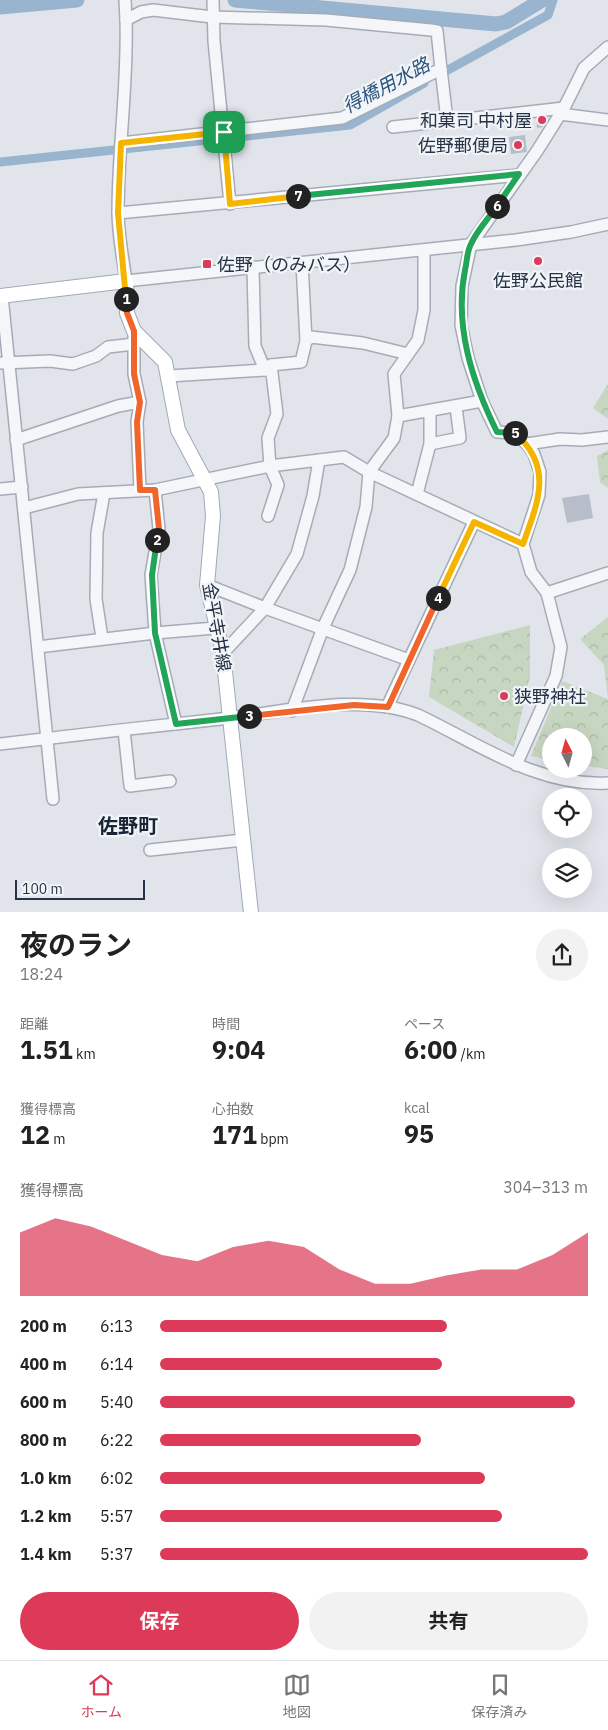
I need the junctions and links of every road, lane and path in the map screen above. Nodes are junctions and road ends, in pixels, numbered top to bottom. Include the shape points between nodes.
1 (126, 0) edge
2 (213, 0) edge
3 (212, 17) junction
4 (126, 20) junction
5 (608, 47) edge
6 (442, 74) junction
7 (562, 111) junction
8 (448, 120) junction
9 (608, 120) edge
10 (393, 127) dead end
11 (224, 136) junction
12 (121, 147) junction
13 (519, 174) junction
14 (230, 204) junction
15 (118, 213) junction
16 (608, 224) edge
17 (471, 244) junction
18 (424, 250) junction
19 (302, 263) junction
20 (253, 269) junction
21 (126, 281) junction
22 (1, 296) edge
23 (134, 338) junction
24 (306, 340) junction
25 (408, 354) junction
26 (4, 363) edge
27 (268, 367) junction
28 (170, 376) junction
29 (140, 402) junction
30 (482, 402) junction
31 (456, 407) junction
32 (430, 412) junction
33 (398, 416) junction
34 (608, 437) edge
35 (16, 440) junction
36 (430, 444) junction
37 (527, 444) junction
38 (319, 460) junction
39 (270, 466) junction
40 (369, 472) junction
41 (203, 479) junction
42 (22, 487) junction
43 (0, 489) edge
44 (140, 490) junction
45 (155, 490) junction
46 (104, 493) junction
47 (417, 494) junction
48 (24, 508) junction
49 (268, 516) dead end
50 (474, 522) junction
51 (523, 544) junction
52 (608, 573) edge
53 (207, 585) junction
54 (547, 593) junction
55 (265, 608) junction
56 (215, 628) junction
57 (323, 628) junction
58 (155, 633) junction
59 (102, 638) junction
60 (38, 647) junction
61 (222, 654) junction
62 (409, 660) junction
63 (388, 707) junction
64 (292, 710) junction
65 (231, 718) junction
66 (176, 724) junction
67 (124, 730) junction
68 (47, 739) junction
69 (0, 744) edge
70 (516, 765) junction
71 (170, 781) dead end
72 (608, 783) edge
73 (53, 799) dead end
74 (243, 840) junction
75 (150, 850) dead end
76 (251, 912) edge

1 - 4 street
2 - 3 street
3 - 4 street via 153,10
3 - 6 street via 326,20 437,30
3 - 11 street
4 - 12 street
5 - 7 street via 584,68
6 - 8 street
6 - 11 street via 342,118
7 - 8 street
7 - 9 street
7 - 13 street
8 - 10 street
11 - 12 street
11 - 14 street
12 - 15 street
13 - 14 street
13 - 17 street
14 - 15 street
15 - 21 street
16 - 17 street via 572,232
17 - 18 street
17 - 30 street via 462,286 461,325
18 - 19 street
18 - 25 street via 421,327 418,340
19 - 20 street
19 - 24 street
20 - 21 street
20 - 27 street via 255,346
21 - 22 main road
21 - 23 main road, 金平寺井線 via 127,313
22 - 26 street
23 - 26 street via 73,364 50,361
23 - 28 main road, 金平寺井線 via 165,362
23 - 29 street via 134,374
24 - 25 street via 311,337 363,343
24 - 27 street via 301,362
25 - 33 street via 394,374
26 - 35 street
27 - 28 street
27 - 39 street via 277,414 268,438
28 - 41 main road, 金平寺井線 via 178,430
29 - 35 street via 118,406
29 - 44 street via 137,422
30 - 31 street
30 - 37 street via 497,432 514,433
31 - 32 street
31 - 36 street via 460,438
32 - 33 street
32 - 36 street
33 - 40 street via 394,438
34 - 37 street
35 - 42 street
36 - 47 street
37 - 51 street via 540,472 539,495
38 - 39 street
38 - 40 street via 344,457
38 - 55 street via 297,554
39 - 41 street
39 - 49 street via 278,484
40 - 47 street
40 - 57 street via 366,507 350,570
41 - 45 street
41 - 53 main road, 金平寺井線 via 211,492 213,516
42 - 43 street
42 - 48 street
44 - 45 street
44 - 46 street
45 - 58 street via 159,529 152,575
46 - 48 street via 78,494
46 - 59 street via 96,558 96,600
47 - 50 street
48 - 60 street
50 - 51 street
50 - 62 street
51 - 54 street via 531,572
52 - 54 street
53 - 55 street
53 - 56 main road, 金平寺井線
54 - 70 street via 561,648 556,676
55 - 57 street
55 - 61 street
56 - 58 street
56 - 61 main road, 金平寺井線
57 - 62 street
57 - 64 street
58 - 59 street
58 - 66 street
59 - 60 street
60 - 68 street
61 - 65 main road, 金平寺井線
62 - 63 street
63 - 64 street via 354,705
63 - 70 street via 418,715
64 - 65 street
65 - 66 street
65 - 74 main road, 金平寺井線
66 - 67 street
67 - 68 street
67 - 71 street via 130,786
68 - 69 street
68 - 73 street
70 - 72 street via 551,777
74 - 75 street
74 - 76 main road, 金平寺井線

